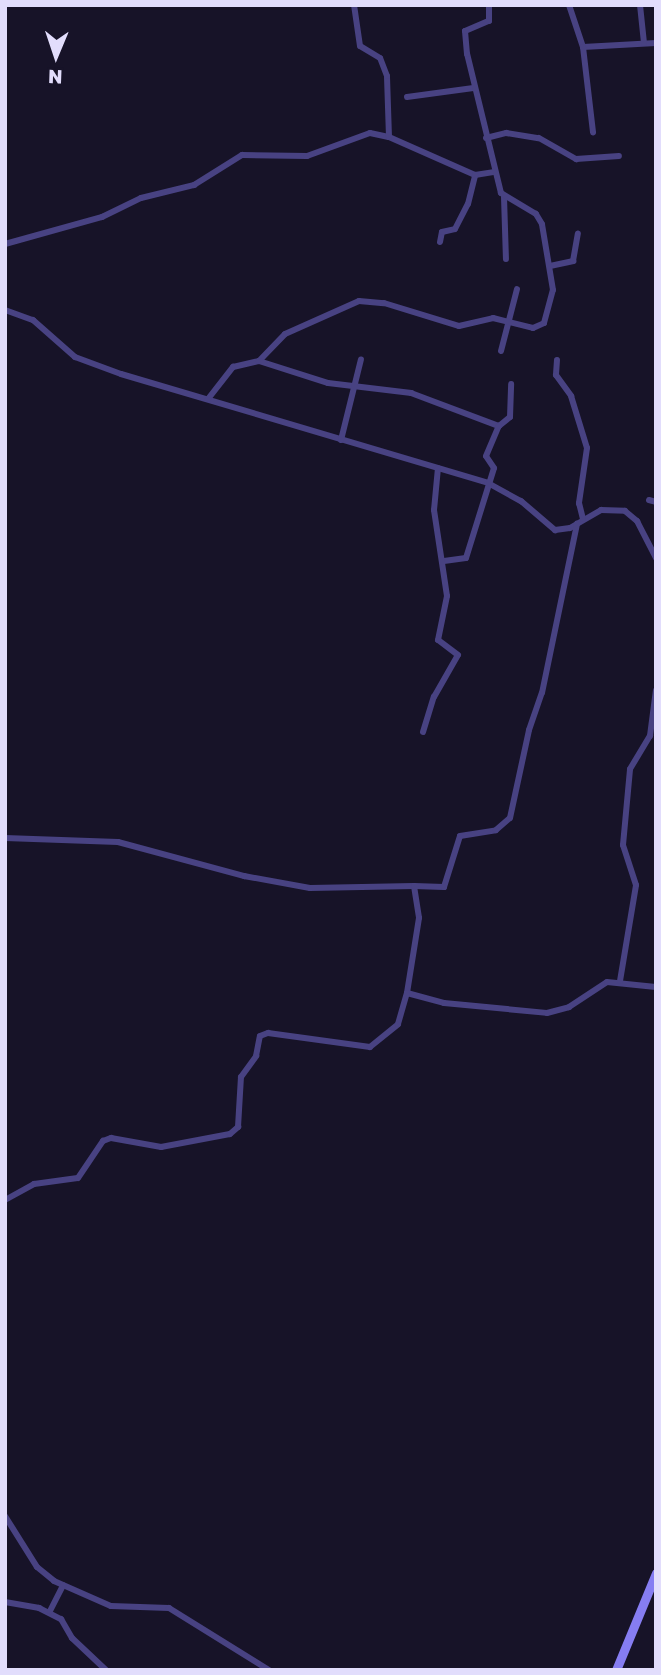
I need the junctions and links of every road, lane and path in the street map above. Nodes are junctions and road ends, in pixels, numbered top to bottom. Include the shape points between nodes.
1 (354, 5) edge
2 (489, 5) edge
3 (569, 5) edge
4 (640, 5) edge
5 (644, 43) junction
6 (656, 43) edge
7 (583, 47) junction
8 (473, 88) junction
9 (407, 97) dead end
10 (593, 132) dead end
11 (389, 137) junction
12 (486, 138) junction
13 (619, 156) dead end
14 (495, 172) junction
15 (474, 175) junction
16 (504, 197) junction
17 (578, 233) dead end
18 (440, 242) dead end
19 (5, 244) edge
20 (506, 259) dead end
21 (550, 266) junction
22 (517, 289) dead end
23 (5, 310) edge
24 (510, 320) junction
25 (501, 351) dead end
26 (361, 359) dead end
27 (557, 360) dead end
28 (259, 361) junction
29 (511, 384) dead end
30 (353, 389) junction
31 (208, 399) junction
32 (499, 426) junction
33 (341, 440) junction
34 (438, 468) junction
35 (488, 484) junction
36 (580, 521) junction
37 (656, 558) edge
38 (444, 561) junction
39 (656, 690) edge
40 (423, 732) dead end
41 (5, 838) edge
42 (414, 887) junction
43 (620, 981) junction
44 (656, 987) edge
45 (407, 993) junction
46 (5, 1200) edge
47 (5, 1516) edge
48 (656, 1573) edge
49 (63, 1585) junction
50 (5, 1602) edge
51 (50, 1611) junction
52 (106, 1670) edge
53 (269, 1670) edge
54 (616, 1670) edge

1 - 11 street via 360,47 380,58 387,76
2 - 8 street via 489,21 465,34
3 - 7 street
4 - 5 street
5 - 6 street
5 - 7 street
7 - 10 street
8 - 9 street
8 - 12 street
11 - 15 street
11 - 19 street via 370,133 307,156 242,155 194,185
12 - 13 street via 506,133 539,138 576,159
12 - 14 street
14 - 15 street
14 - 16 street
15 - 18 street via 468,204 455,229 442,232
16 - 20 street
16 - 21 street via 540,218
17 - 21 street via 573,261
21 - 24 street via 553,290 544,323 533,328
22 - 24 street
23 - 31 street via 33,320 75,357
24 - 25 street
24 - 28 street via 486,318 459,326 384,303 359,301 285,334
26 - 30 street
27 - 36 street via 556,375 571,396 587,448
28 - 30 street
28 - 31 street via 233,367
29 - 32 street via 512,412
30 - 32 street via 411,393
30 - 33 street
31 - 33 street
32 - 35 street via 486,456 494,466
33 - 34 street
34 - 35 street
34 - 38 street via 434,510
35 - 36 street via 521,501 547,526 562,530
35 - 38 street via 467,558
36 - 37 street via 601,510 625,511 637,521
36 - 42 street via 510,818 496,830 460,836 444,887
38 - 40 street via 447,596 438,640 458,655 434,697
39 - 43 street via 650,736 630,769 623,845 636,885
41 - 42 street via 118,842 310,888
42 - 45 street via 419,918
43 - 44 street
43 - 45 street via 597,986 569,1007 547,1013 444,1003
45 - 46 street via 398,1024 370,1047 268,1033 260,1036 256,1056 241,1077 238,1127 230,1134 161,1147 111,1138 103,1141 78,1178 34,1184
47 - 49 street via 43,1575
48 - 54 main road
49 - 51 street
49 - 53 street via 111,1606 169,1608
50 - 51 street
51 - 52 street

